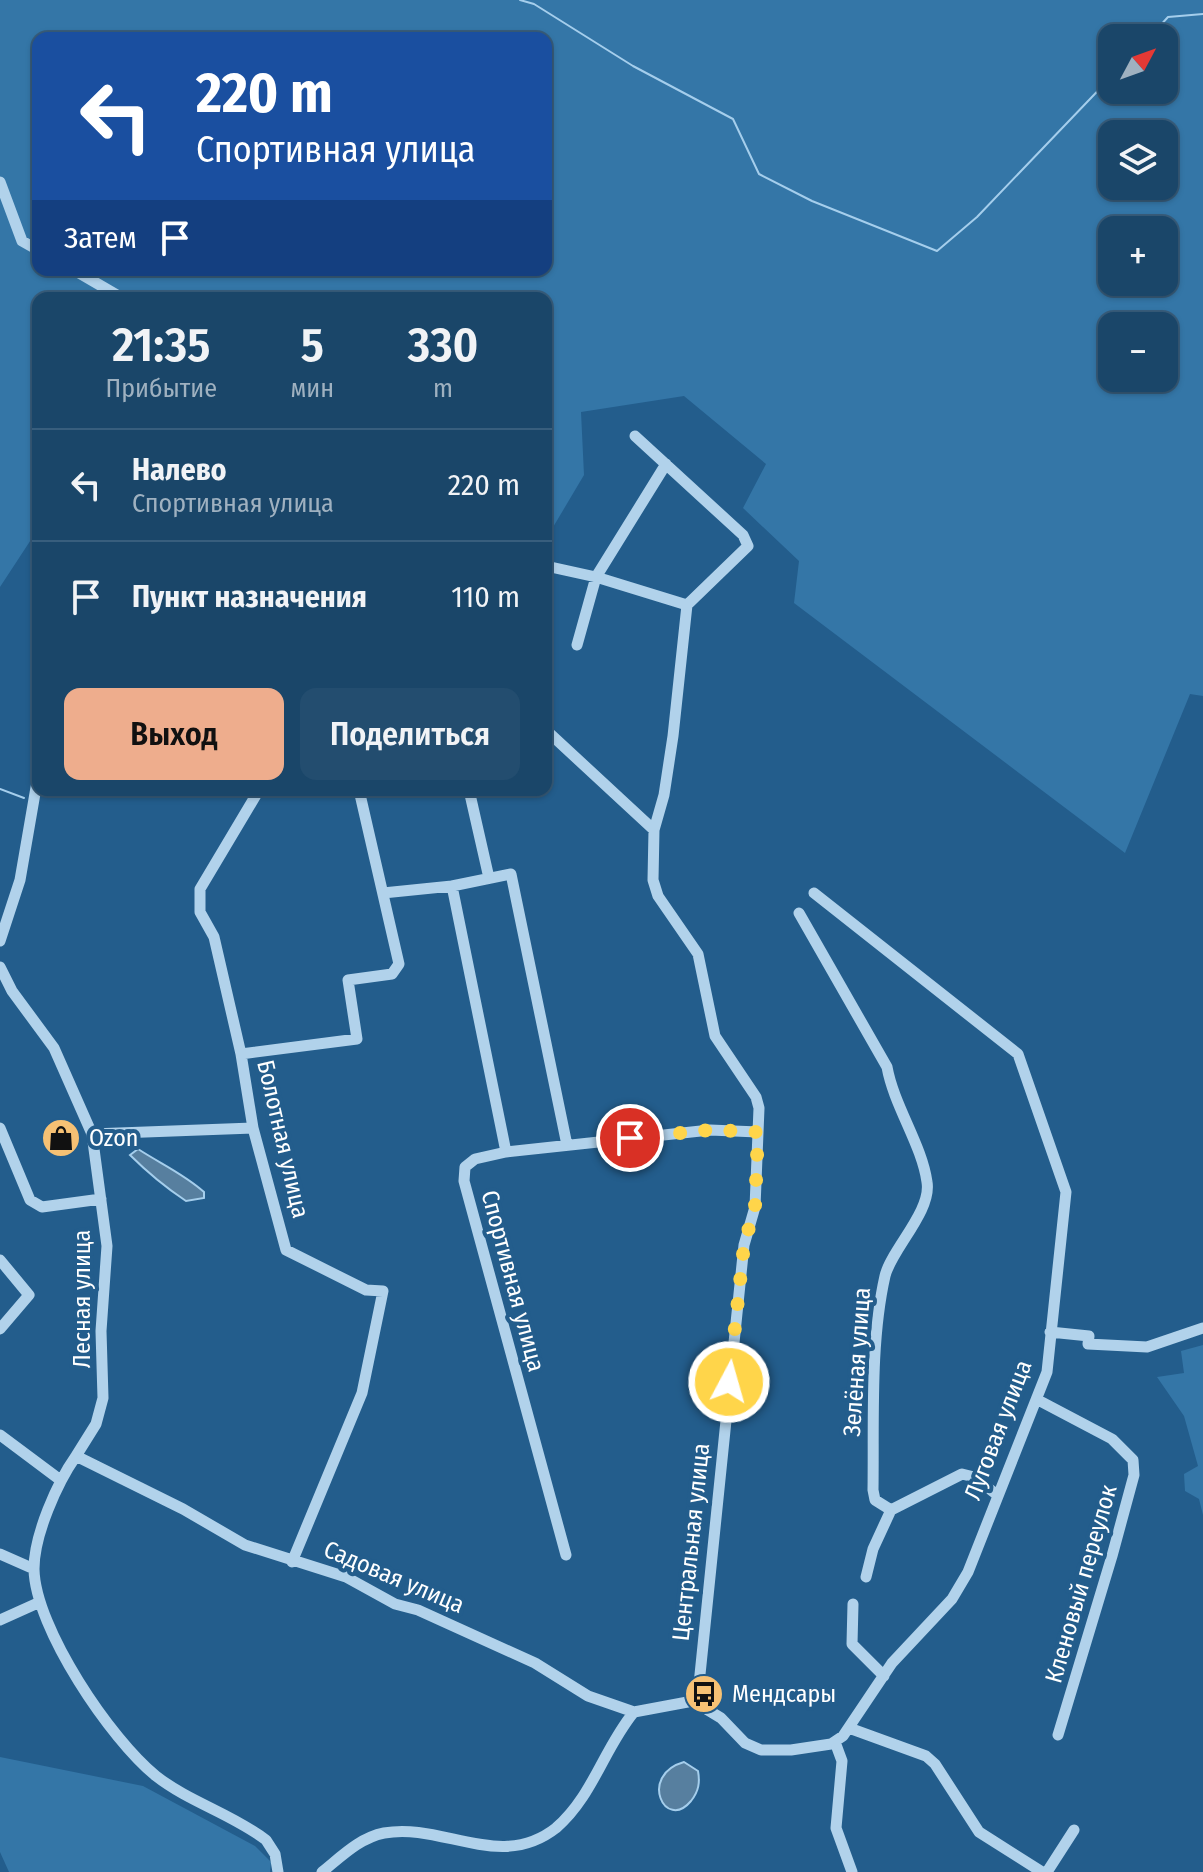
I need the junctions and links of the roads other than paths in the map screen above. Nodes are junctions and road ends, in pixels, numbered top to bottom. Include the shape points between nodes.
1 (0, 182) edge
2 (32, 247) edge
3 (84, 276) edge
4 (112, 292) edge
5 (635, 436) dead end
6 (666, 464) junction
7 (552, 567) edge
8 (596, 577) junction
9 (687, 605) junction
10 (577, 645) dead end
11 (552, 736) edge
12 (35, 796) edge
13 (255, 796) edge
14 (360, 796) edge
15 (470, 796) edge
16 (654, 830) junction
17 (489, 878) junction
18 (452, 886) junction
19 (383, 893) junction
20 (814, 893) dead end
21 (799, 913) dead end
22 (0, 941) edge
23 (0, 967) edge
24 (241, 1054) junction
25 (0, 1128) edge
26 (253, 1128) junction
27 (758, 1132) junction
28 (92, 1134) junction
29 (567, 1145) junction
30 (506, 1152) junction
31 (101, 1199) junction
32 (0, 1260) edge
33 (1203, 1328) edge
34 (0, 1329) edge
35 (1050, 1332) junction
36 (1038, 1400) junction
37 (0, 1435) edge
38 (76, 1456) junction
39 (59, 1479) junction
40 (996, 1494) junction
41 (891, 1510) junction
42 (0, 1554) edge
43 (566, 1555) dead end
44 (292, 1562) junction
45 (34, 1569) junction
46 (866, 1577) dead end
47 (40, 1602) junction
48 (853, 1604) dead end
49 (0, 1620) edge
50 (884, 1676) junction
51 (695, 1698) junction
52 (634, 1712) junction
53 (849, 1728) junction
54 (1058, 1735) dead end
55 (835, 1742) junction
56 (1074, 1830) dead end
57 (278, 1872) edge
58 (322, 1872) edge
59 (852, 1872) edge
60 (1044, 1872) edge

1 - 2 street via 22,241
3 - 4 street
5 - 6 street
6 - 8 street
6 - 9 street via 748,540 745,552
7 - 8 street
8 - 9 street
8 - 10 street
9 - 16 street via 673,736
11 - 16 street
12 - 22 street via 20,880
13 - 24 street, Болотная улица via 200,889 200,912 214,937
14 - 19 street
15 - 17 street
16 - 27 street, Центральная улица via 658,896 698,954 715,1036 756,1097
17 - 18 street
17 - 29 street via 511,874
18 - 19 street
18 - 30 street
19 - 24 street via 399,964 392,974 348,980 357,1039
20 - 35 street, Луговая улица via 1008,1045 1022,1063 1066,1192
21 - 41 street, Зелёная улица via 887,1067 927,1180 911,1231 885,1276 875,1379 873,1490 875,1500
23 - 28 street, Лесная улица via 54,1048
24 - 26 street, Болотная улица
25 - 31 street via 30,1200 42,1207
26 - 28 street
26 - 44 street, Болотная улица via 286,1250 366,1290 383,1291 362,1393
27 - 29 street, Спортивная улица via 710,1130
27 - 51 street, Центральная улица via 755,1207 744,1245
28 - 31 street, Лесная улица
29 - 30 street, Спортивная улица
30 - 43 street, Спортивная улица via 469,1163 464,1181
31 - 38 street, Лесная улица via 107,1246 103,1398 96,1424
32 - 34 street via 29,1295
33 - 35 street via 1147,1347 1088,1344 1089,1336
35 - 36 street, Луговая улица
36 - 40 street, Луговая улица
36 - 54 street, Кленовый переулок via 1112,1439 1133,1460 1134,1475
37 - 39 street
38 - 39 street
38 - 44 street, Садовая улица via 245,1545
39 - 45 street
40 - 41 street via 962,1474
40 - 50 street, Луговая улица via 968,1572 952,1599
41 - 46 street
42 - 45 street
44 - 52 street, Садовая улица via 346,1577 395,1604 535,1663 588,1696
45 - 47 street
47 - 49 street
47 - 57 street via 72,1668 128,1751 158,1777 266,1840
48 - 50 street via 852,1644
50 - 53 street, Луговая улица
51 - 52 street
51 - 55 street via 745,1743 761,1750 812,1749
52 - 58 street via 613,1740 589,1790 554,1829 533,1842 483,1847 385,1833 360,1843
53 - 55 street, Луговая улица
53 - 60 street via 926,1756 979,1832
55 - 59 street via 842,1761 836,1828
56 - 60 street

